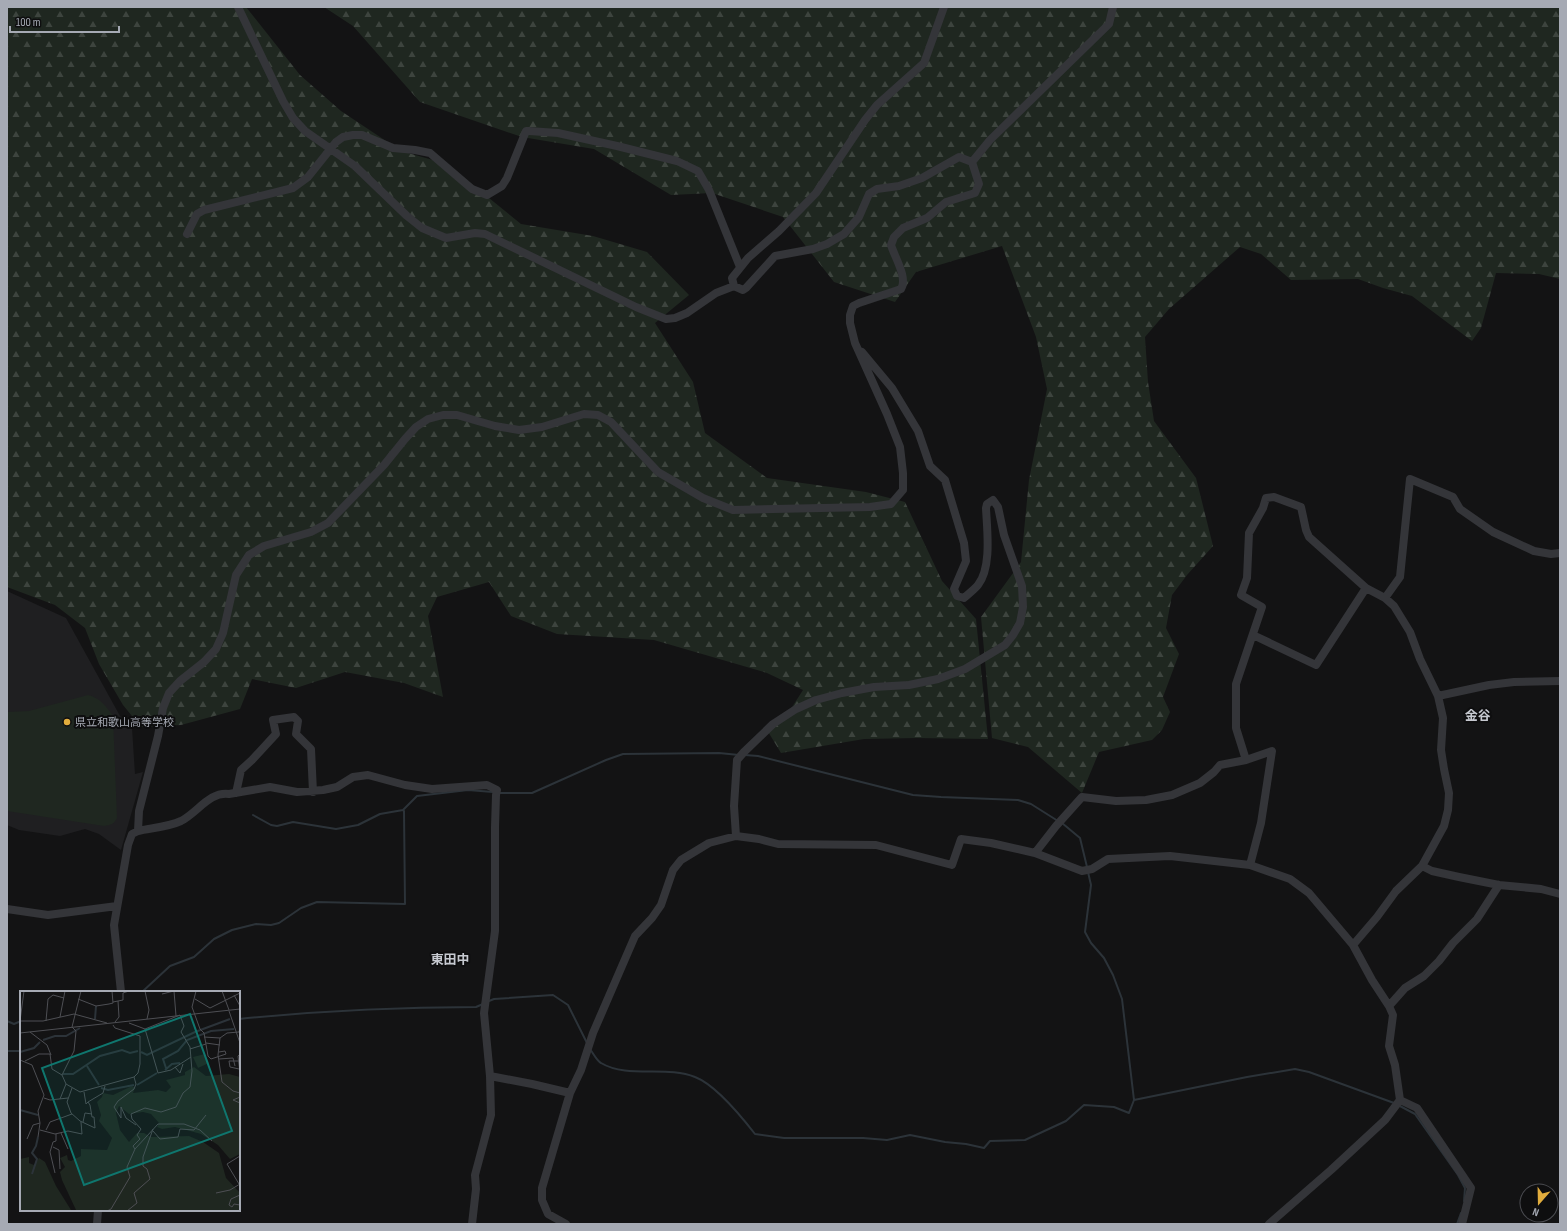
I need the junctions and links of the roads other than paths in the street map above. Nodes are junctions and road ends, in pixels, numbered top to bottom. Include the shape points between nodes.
1 (238, 7) edge
2 (944, 7) edge
3 (1113, 7) edge
4 (330, 149) junction
5 (972, 162) junction
6 (187, 234) dead end
7 (740, 267) junction
8 (734, 286) junction
9 (855, 344) junction
10 (1560, 553) edge
11 (1366, 588) junction
12 (1385, 598) junction
13 (1253, 635) junction
14 (1560, 682) edge
15 (1438, 696) junction
16 (1246, 760) junction
17 (313, 792) junction
18 (236, 793) junction
19 (138, 831) junction
20 (736, 836) junction
21 (1035, 853) junction
22 (1250, 865) junction
23 (1422, 866) junction
24 (1499, 885) junction
25 (1560, 894) edge
26 (117, 906) junction
27 (7, 909) edge
28 (1353, 945) junction
29 (121, 991) edge
30 (1389, 1006) junction
31 (490, 1076) junction
32 (570, 1093) junction
33 (1400, 1100) junction
34 (98, 1211) edge
35 (97, 1224) edge
36 (472, 1224) edge
37 (566, 1224) edge
38 (1269, 1224) edge
39 (1462, 1224) edge

1 - 4 street via 293,118 305,132
2 - 7 street via 924,63 877,105 816,193
3 - 5 street via 1109,24 990,140
4 - 6 street via 301,184 204,210 197,214
4 - 7 street via 343,137 362,135 393,148 430,153 472,189 487,194 502,186 507,178 526,131 558,133 677,161 698,171 702,176
4 - 8 street via 355,166 407,216 431,232 446,238 486,234 666,319 687,313 716,293
5 - 8 street via 959,157 922,178 899,186 877,189 869,194 859,217 844,234 813,249 774,256 746,288 743,290
5 - 9 street via 979,184 975,193 946,202 927,218 903,228 894,237 891,245 904,277 904,284 901,289 853,306 850,323
7 - 8 street via 732,278
9 - 19 street via 900,447 904,490 891,504 870,507 733,510 703,498 658,472 611,422 598,415 584,414 542,427 519,430 457,415 443,415 428,419 416,427 384,465 328,523 311,532 264,546 250,555 236,575 223,633 216,649 168,693 139,811
9 - 20 street via 892,388 918,431 930,466 945,480 964,543 966,561 954,589 957,596 964,598 978,585 986,565 986,508 993,500 998,508 1004,535 1022,586 1023,607 1020,624 1005,645 965,669 909,685 842,693 816,700 773,724 737,760 734,806
10 - 12 street via 1534,551 1493,532 1460,509 1454,498 1410,479 1400,577
11 - 12 street
11 - 13 street via 1316,665
11 - 13 street via 1309,537 1301,507 1274,497 1266,498 1249,533 1247,578 1241,595 1262,606
12 - 15 street via 1394,606 1410,632
13 - 16 street via 1236,684 1236,728
14 - 15 street via 1489,685
15 - 23 street via 1442,718 1442,756 1449,793 1448,810 1444,826
16 - 21 street via 1220,765 1200,782 1172,795 1146,800 1116,801 1082,797
16 - 22 street via 1272,751 1261,823
17 - 18 street via 270,787
17 - 18 street via 311,749 296,734 298,722 294,717 273,720 276,734 241,770
17 - 31 street via 337,787 353,777 368,775 432,789 486,785 497,790 495,932 484,1013
18 - 19 street via 214,796 181,821
19 - 26 street via 132,834 128,845
20 - 21 street via 778,844 876,845 952,865 961,839
20 - 32 street via 709,843 682,860 673,870 661,906 635,936
21 - 22 street via 1082,871 1092,869 1108,859 1170,856
22 - 28 street via 1290,879 1308,893
23 - 24 street via 1432,871
23 - 28 street via 1396,891
24 - 25 street via 1540,889
24 - 30 street via 1477,919 1439,961 1424,976 1405,988
26 - 27 street via 48,915
26 - 29 street via 114,925
28 - 30 street
30 - 33 street via 1393,1015 1389,1046 1395,1065
31 - 32 street
31 - 36 street via 491,1115 475,1175
32 - 37 street via 542,1188 542,1200 548,1214
33 - 38 street via 1385,1120
33 - 39 street via 1417,1108 1471,1188
34 - 35 street

